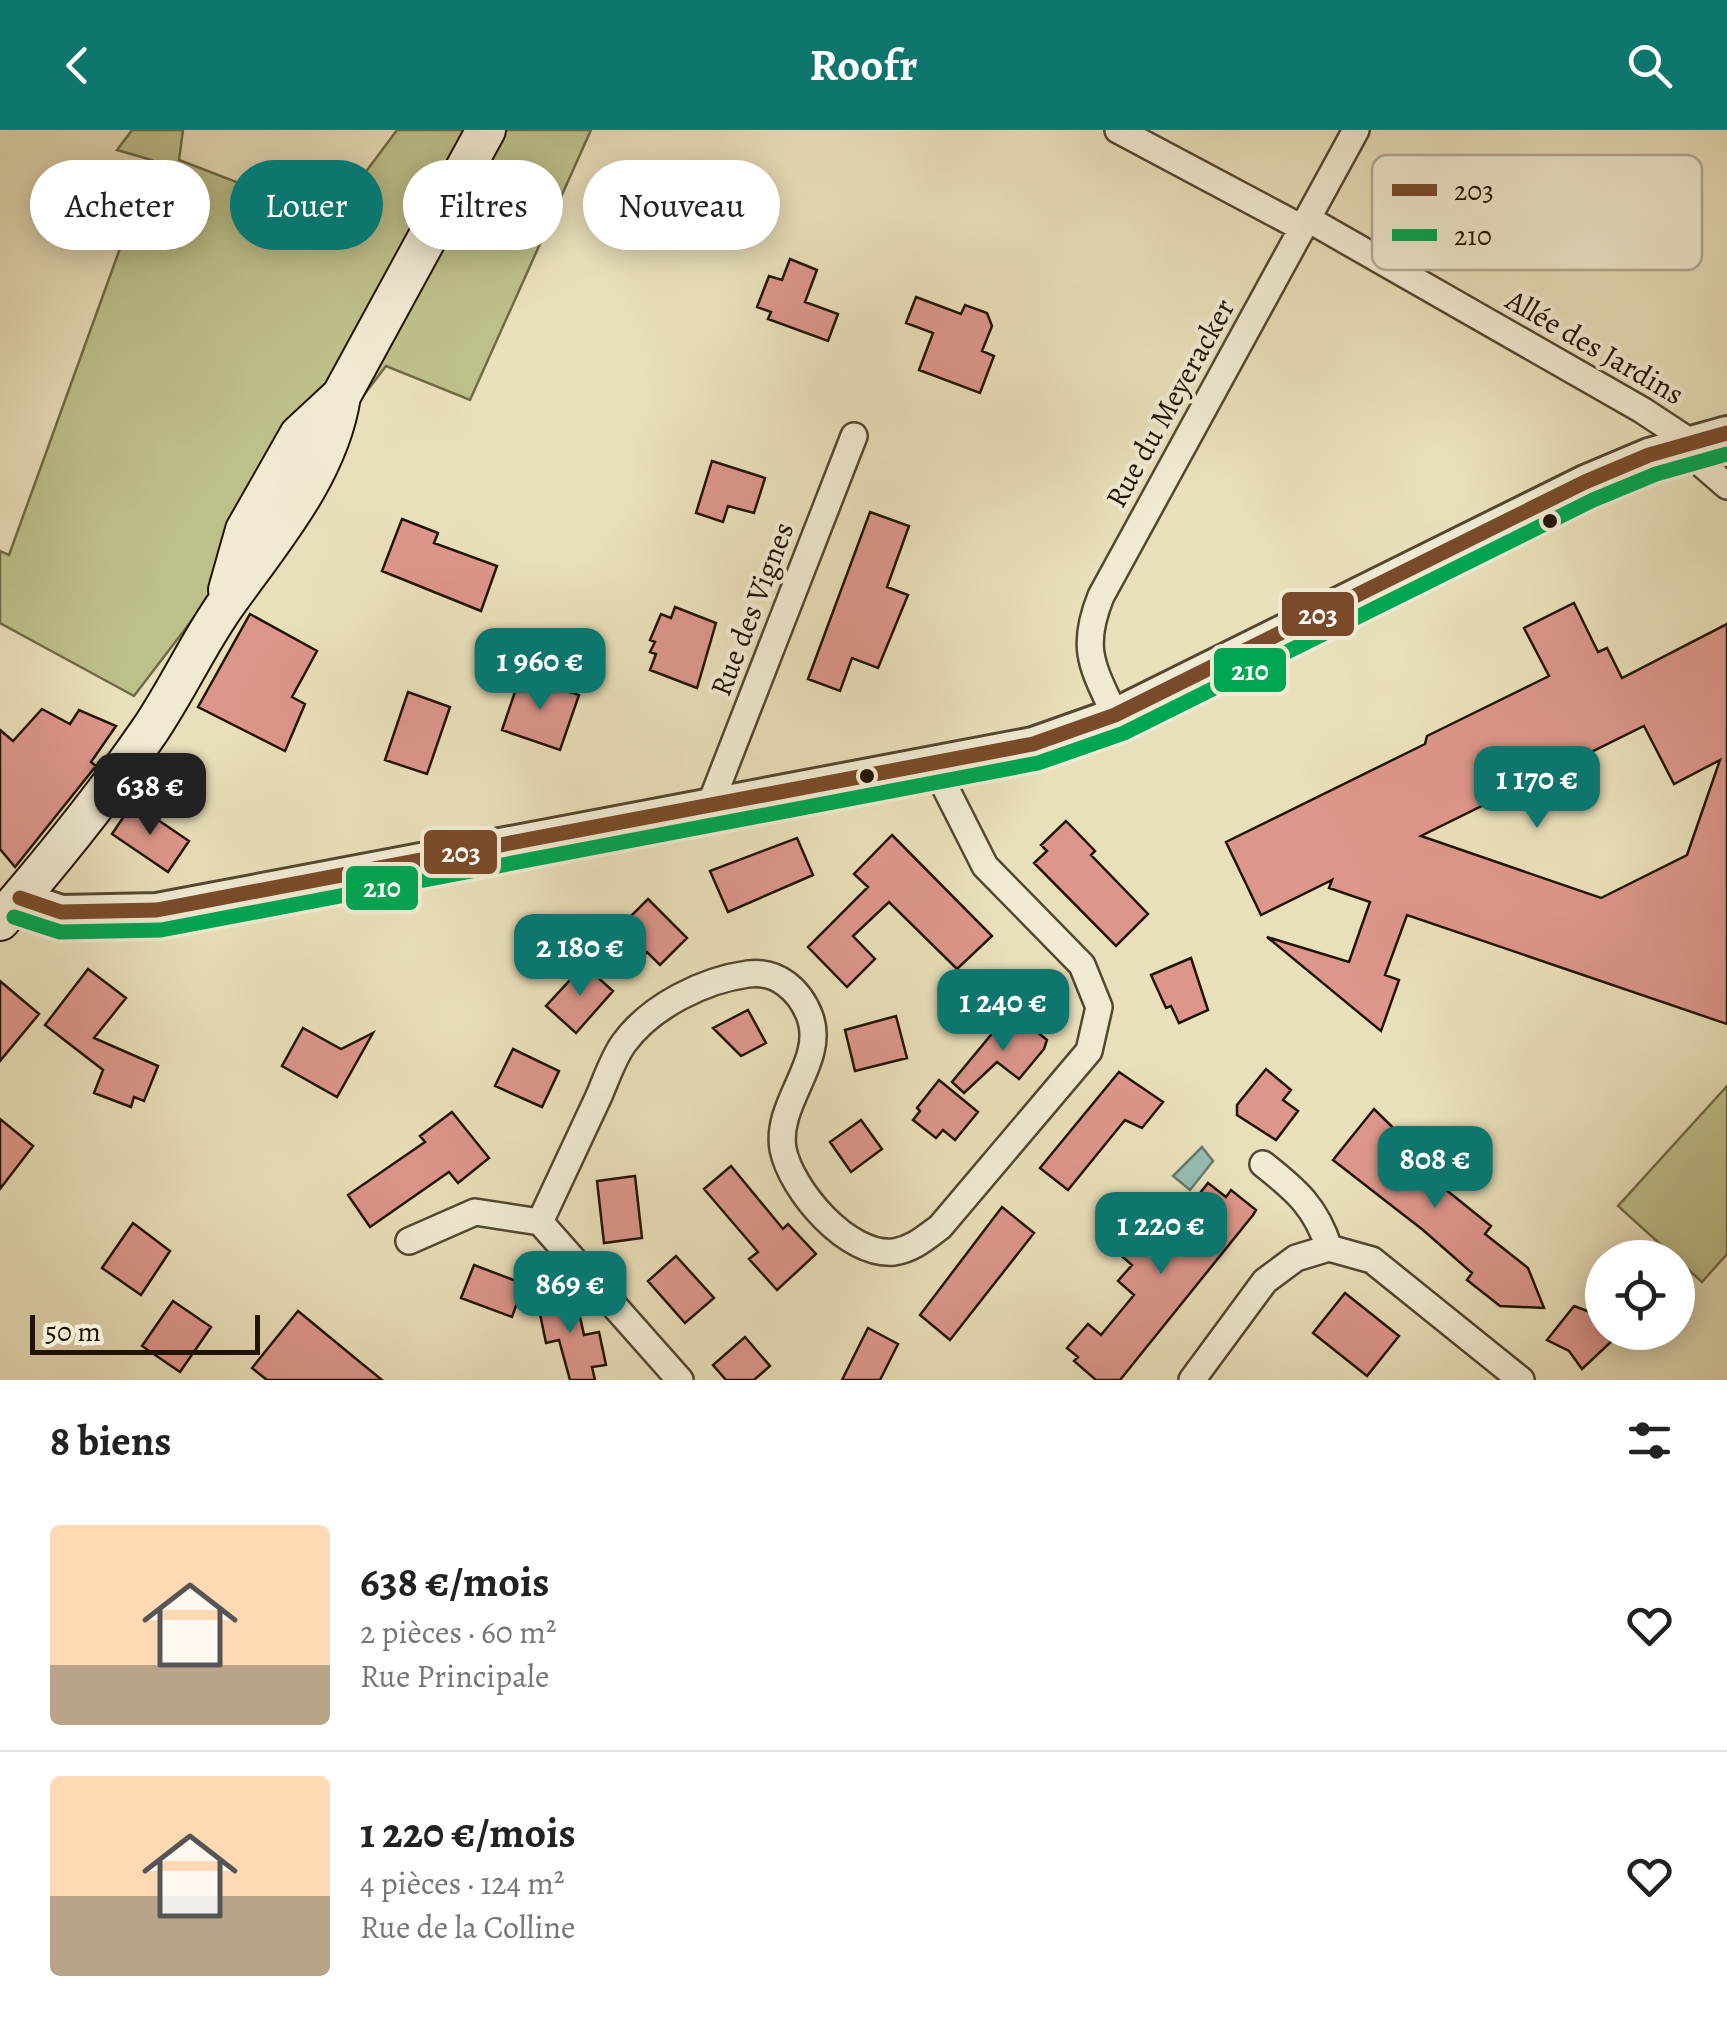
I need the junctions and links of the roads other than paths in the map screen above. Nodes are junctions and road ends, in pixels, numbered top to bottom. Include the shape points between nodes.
1 (486, 130) edge
2 (1118, 130) edge
3 (1356, 130) edge
4 (1305, 224) junction
5 (1372, 264) edge
6 (1382, 270) edge
7 (1727, 434) edge
8 (854, 436) dead end
9 (1679, 446) junction
10 (1727, 486) edge
11 (1115, 714) junction
12 (938, 762) junction
13 (710, 805) junction
14 (10, 910) edge
15 (1263, 1164) dead end
16 (540, 1222) junction
17 (410, 1242) dead end
18 (1329, 1248) junction
19 (680, 1380) edge
20 (1192, 1380) edge
21 (1521, 1380) edge

1 - 14 main road via 341,396 300,434 245,530 224,607 124,766
2 - 4 street, Allée des Jardins
3 - 4 street, Rue du Meyeracker
4 - 5 street, Allée des Jardins
4 - 11 street, Rue du Meyeracker via 1090,624 1088,658
6 - 9 street, Allée des Jardins
7 - 9 street
8 - 13 street, Rue des Vignes
9 - 10 street
9 - 11 street via 1585,482
11 - 12 street via 1034,744
12 - 13 street
12 - 16 street via 985,866 1082,964 1099,1007 1089,1050 940,1227 915,1246 890,1252 857,1243 796,1181 783,1148 787,1109 812,1048 812,1020 793,987 764,972 726,977 652,1012 623,1044
13 - 14 street via 157,910
15 - 18 street via 1306,1197
16 - 17 street via 476,1212
16 - 19 street
18 - 20 street via 1296,1258 1264,1282
18 - 21 street via 1372,1260

